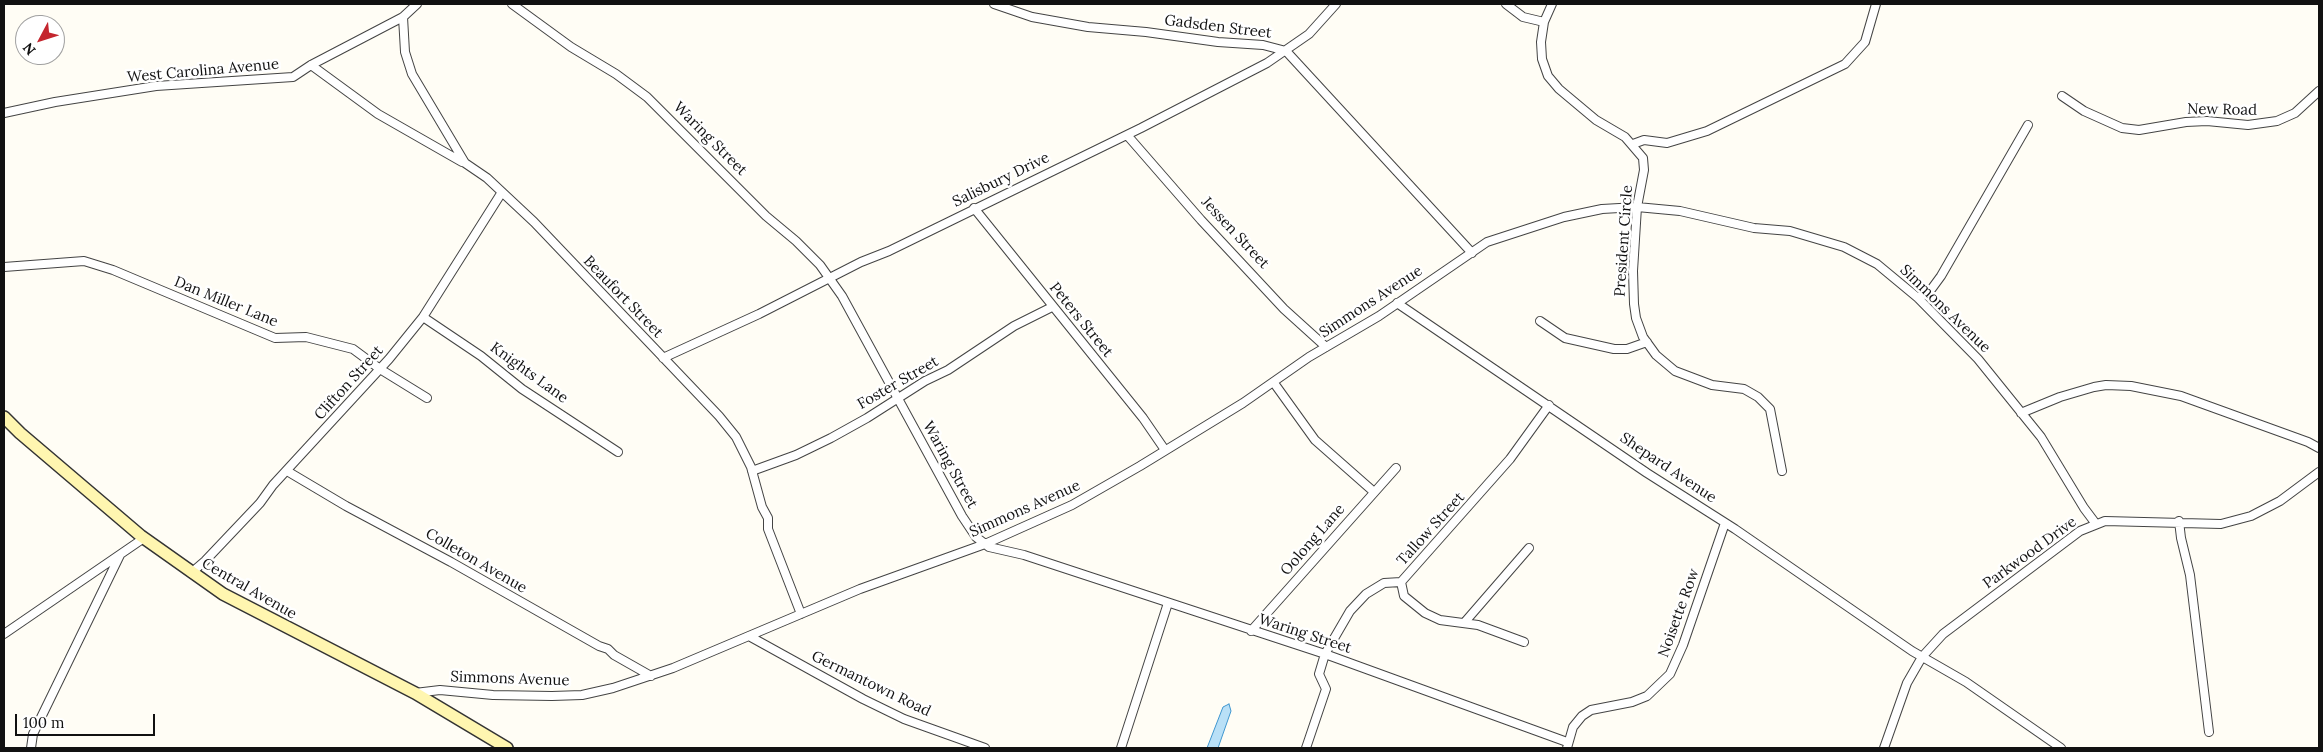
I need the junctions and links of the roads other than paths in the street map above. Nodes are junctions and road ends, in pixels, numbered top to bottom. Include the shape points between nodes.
1 (417, 4) edge
2 (512, 4) edge
3 (994, 4) edge
4 (1336, 4) edge
5 (1506, 4) edge
6 (1552, 4) edge
7 (1876, 4) edge
8 (402, 17) junction
9 (1544, 22) junction
10 (1286, 51) junction
11 (311, 64) junction
12 (2319, 91) edge
13 (2062, 96) dead end
14 (4, 113) edge
15 (2028, 124) dead end
16 (1127, 134) junction
17 (1633, 144) junction
18 (465, 163) junction
19 (502, 192) junction
20 (1637, 207) junction
21 (974, 208) junction
22 (1472, 253) junction
23 (4, 267) edge
24 (831, 278) junction
25 (1918, 298) junction
26 (1397, 303) junction
27 (1052, 307) junction
28 (423, 317) junction
29 (1540, 321) dead end
30 (1647, 342) junction
31 (1326, 347) junction
32 (663, 358) junction
33 (380, 370) junction
34 (1274, 383) junction
35 (427, 398) dead end
36 (897, 399) junction
37 (1549, 405) junction
38 (2021, 413) junction
39 (4, 417) edge
40 (2319, 448) edge
41 (1165, 450) junction
42 (618, 452) dead end
43 (1396, 468) dead end
44 (287, 471) junction
45 (752, 471) junction
46 (1782, 471) dead end
47 (2319, 472) edge
48 (1374, 492) junction
49 (2179, 521) junction
50 (1725, 523) junction
51 (2096, 524) junction
52 (144, 538) junction
53 (984, 544) junction
54 (1529, 548) dead end
55 (120, 555) junction
56 (191, 572) junction
57 (1401, 582) junction
58 (1168, 604) junction
59 (801, 614) junction
60 (1464, 622) junction
61 (1251, 631) junction
62 (4, 634) edge
63 (749, 636) junction
64 (1524, 642) dead end
65 (1325, 654) junction
66 (1922, 657) junction
67 (651, 676) junction
68 (414, 693) junction
69 (2209, 732) dead end
70 (1567, 745) edge
71 (503, 747) edge
72 (31, 748) edge
73 (985, 748) edge
74 (1121, 748) edge
75 (1306, 748) edge
76 (1884, 748) edge
77 (2061, 748) edge

1 - 8 street, West Carolina Avenue
2 - 24 street, Waring Street via 647,97
3 - 10 street, Gadsden Street via 1032,17 1088,27 1263,45
4 - 10 street, Salisbury Drive via 1308,34
5 - 9 street via 1523,17
6 - 9 street, President Circle
7 - 17 street via 1866,42 1845,64 1707,131 1675,141 1644,140
8 - 11 street, West Carolina Avenue
8 - 18 street, Beaufort Street via 405,52 412,74
9 - 17 street, President Circle via 1542,59 1554,84 1596,120
10 - 16 street, Salisbury Drive
10 - 22 street, Gadsden Street
11 - 14 street, West Carolina Avenue via 293,77 156,86
11 - 18 street via 378,114
12 - 13 street, New Road via 2295,113 2277,121 2248,126 2186,122 2139,130 2122,128 2084,111
15 - 25 street via 1940,276 1930,291
16 - 21 street, Salisbury Drive
16 - 31 street, Jessen Street via 1284,309
17 - 20 street, President Circle via 1645,164
18 - 19 street, Beaufort Street
19 - 28 street, Clifton Street
19 - 32 street, Beaufort Street
20 - 22 street, Simmons Avenue via 1583,212 1493,240
20 - 25 street, Simmons Avenue via 1689,213 1754,228 1790,231 1826,241 1877,264
20 - 30 street, President Circle via 1634,304 1636,318
21 - 24 street, Salisbury Drive
21 - 27 street, Peters Street
22 - 26 street, Simmons Avenue
23 - 33 street, Dan Miller Lane via 84,261 275,338 306,337 352,350
24 - 32 street, Salisbury Drive
24 - 36 street, Waring Street
25 - 38 street, Simmons Avenue via 1978,359
26 - 31 street, Simmons Avenue
26 - 37 street, Shepard Avenue
27 - 36 street, Foster Street via 1014,326
27 - 41 street, Peters Street via 1143,418
28 - 33 street, Clifton Street
28 - 42 street, Knights Lane via 481,356 522,389
29 - 30 street via 1565,338 1614,349 1627,349
30 - 46 street, President Circle via 1656,355 1675,371 1758,397 1770,409
31 - 34 street, Simmons Avenue
32 - 45 street, Beaufort Street via 729,427
33 - 35 street, Dan Miller Lane
33 - 44 street, Clifton Street
34 - 41 street, Simmons Avenue
34 - 48 street via 1315,440
36 - 45 street, Foster Street via 814,446
36 - 53 street, Waring Street via 962,516
37 - 50 street, Shepard Avenue
37 - 57 street, Tallow Street via 1510,459
38 - 40 street via 2094,387 2131,386 2181,396
38 - 51 street, Simmons Avenue via 2041,437
39 - 52 street, Central Avenue
41 - 53 street, Simmons Avenue via 1072,505
43 - 48 street, Oolong Lane
44 - 56 street, Clifton Street via 205,561
44 - 67 street, Colleton Avenue
45 - 59 street, Beaufort Street via 768,518 768,529
47 - 49 street, Parkwood Drive via 2280,501 2251,516 2221,524
48 - 61 street, Oolong Lane
49 - 51 street, Parkwood Drive via 2120,520
49 - 69 street via 2190,575
50 - 66 street, Shepard Avenue
50 - 70 street, Noisette Row via 1670,674 1647,696 1591,710 1582,716 1573,727
51 - 66 street, Parkwood Drive via 2080,531 1942,634
52 - 55 street
52 - 56 street, Central Avenue
53 - 58 street, Waring Street
53 - 59 street, Simmons Avenue
54 - 60 street
55 - 62 street
55 - 72 street via 33,734
56 - 68 street, Central Avenue via 265,618
57 - 60 street via 1404,596 1425,613 1440,620
57 - 65 street, Tallow Street via 1384,583 1366,594 1350,611
58 - 61 street, Waring Street
58 - 74 street
59 - 63 street, Simmons Avenue
60 - 64 street
61 - 65 street, Waring Street
63 - 67 street, Simmons Avenue
63 - 73 street, Germantown Road via 904,719
65 - 70 street, Waring Street
65 - 75 street, Tallow Street via 1318,674 1326,689
66 - 76 street, Parkwood Drive via 1907,682
66 - 77 street, Shepard Avenue via 1966,682
67 - 68 street, Simmons Avenue via 582,695 493,695 440,690
68 - 71 street, Central Avenue

